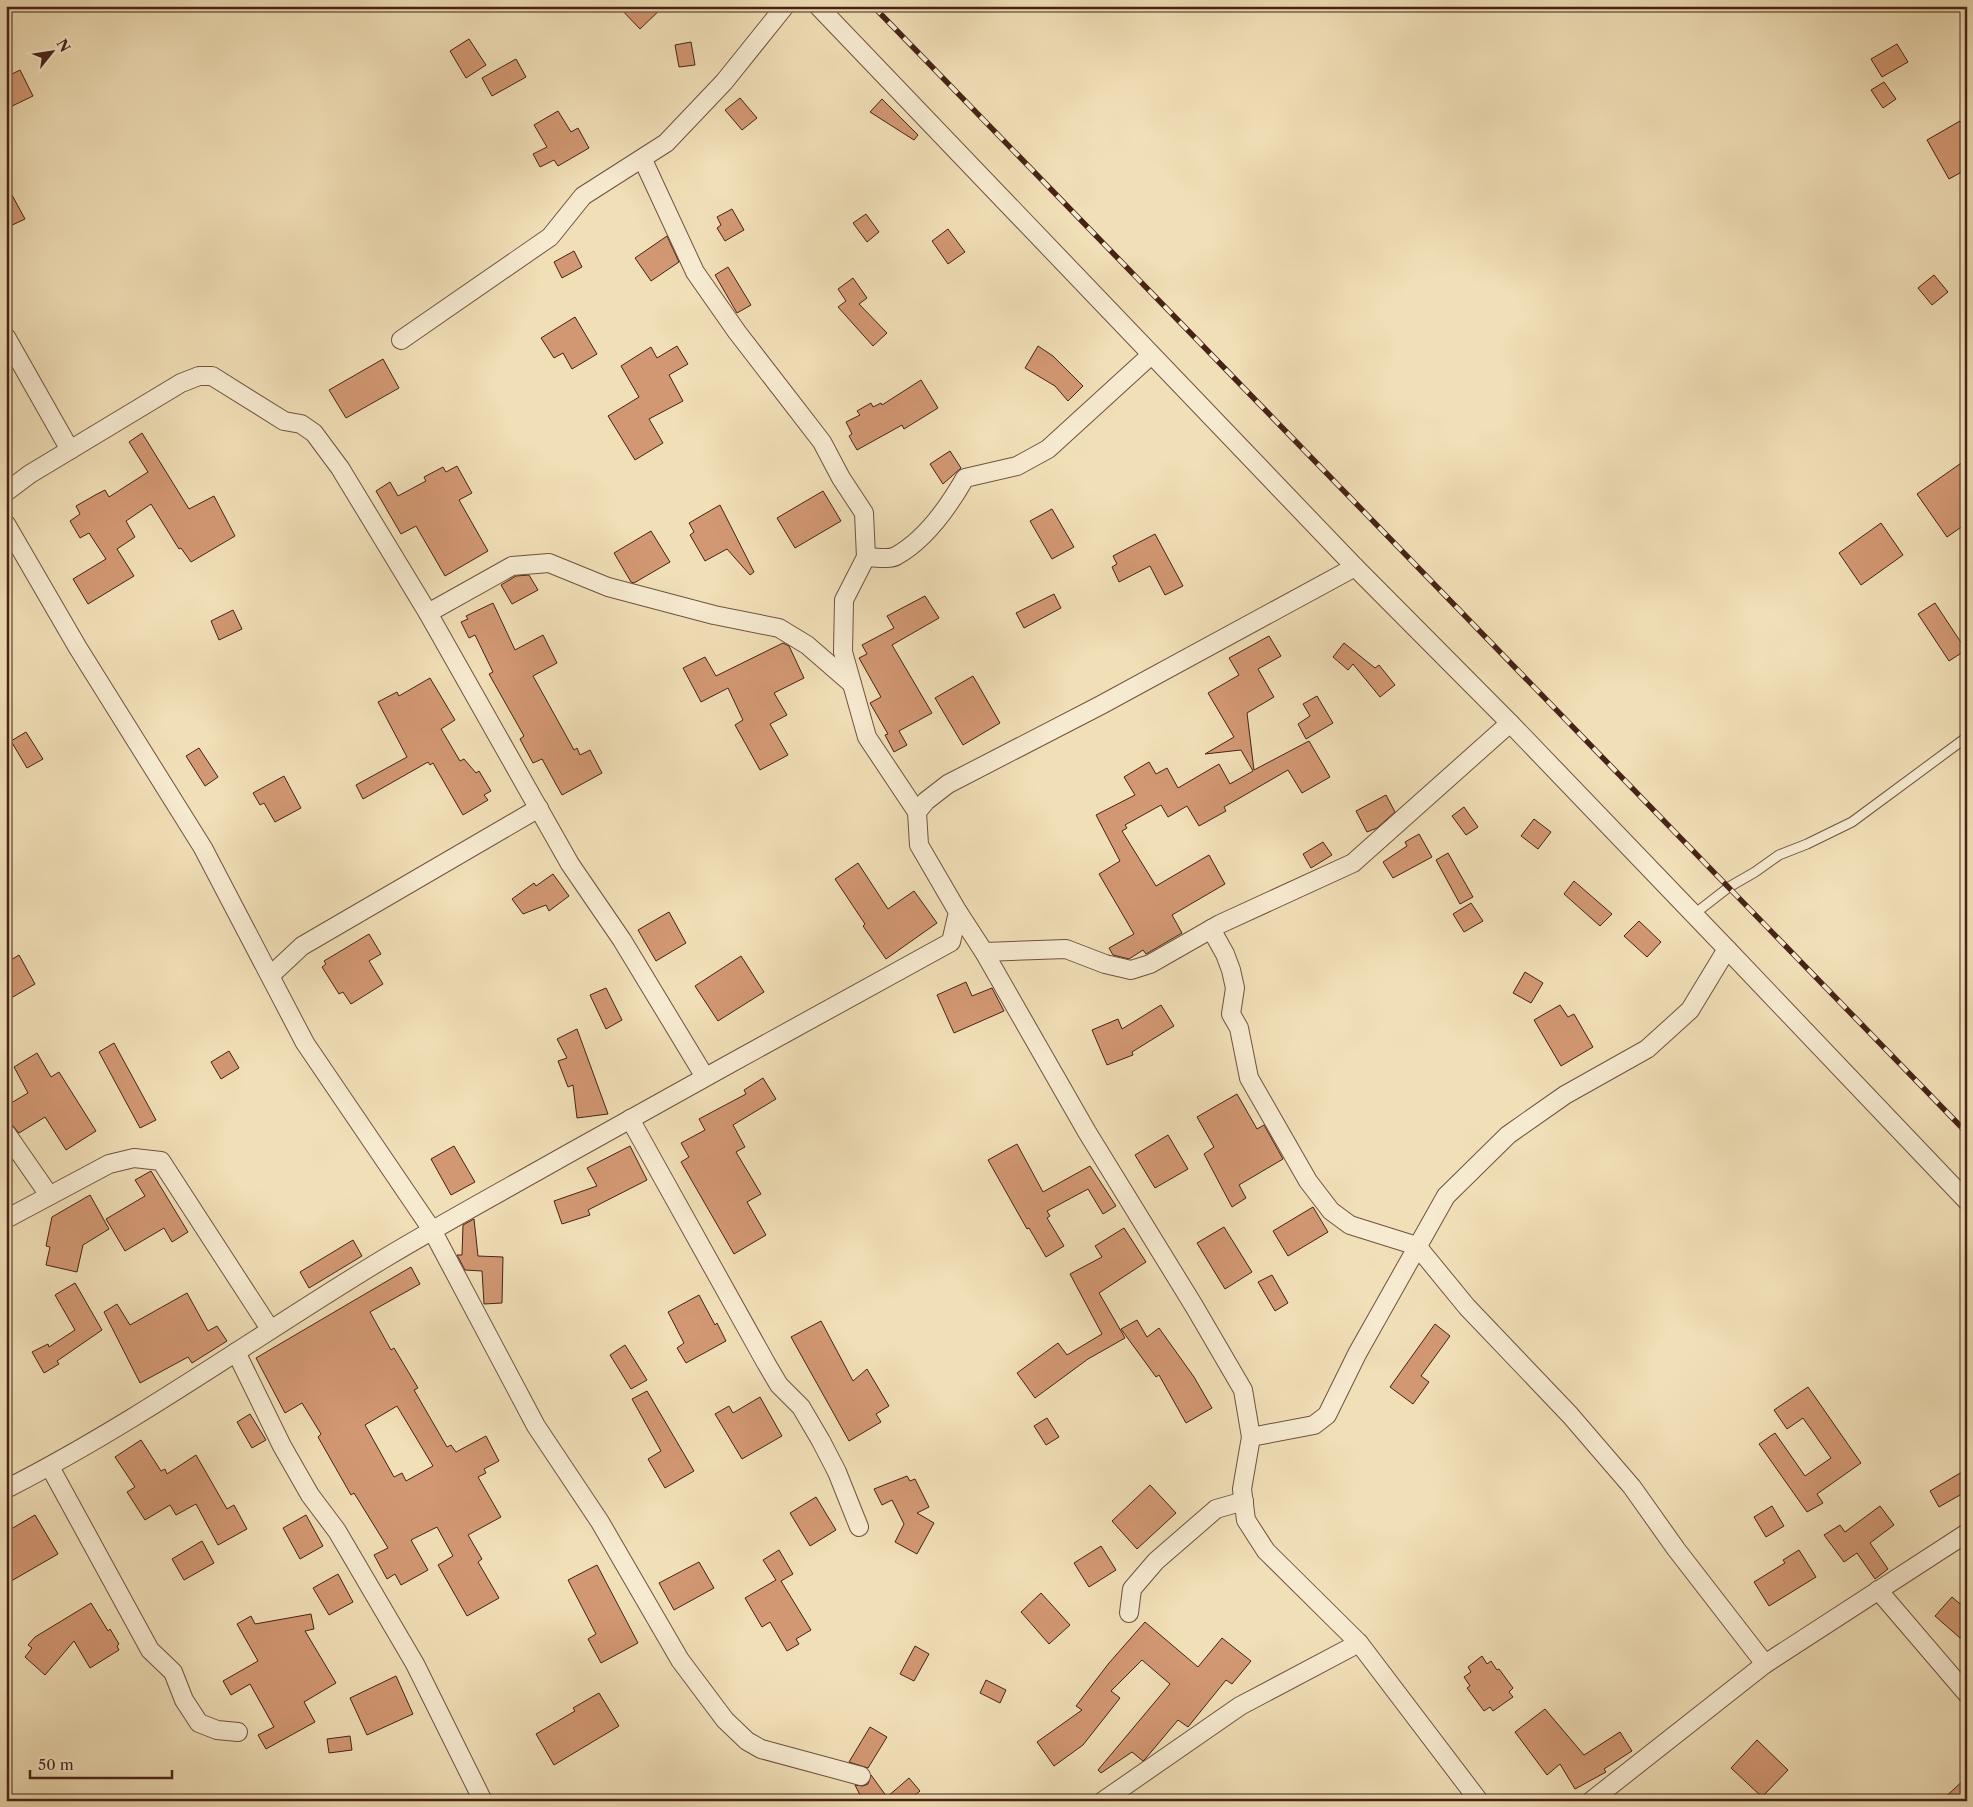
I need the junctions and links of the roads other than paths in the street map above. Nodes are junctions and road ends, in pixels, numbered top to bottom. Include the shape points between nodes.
1 (785, 6) edge
2 (818, 6) edge
3 (643, 160) junction
4 (6, 337) edge
5 (401, 340) dead end
6 (1151, 355) junction
7 (70, 450) junction
8 (6, 492) edge
9 (6, 524) edge
10 (866, 557) junction
11 (1355, 567) junction
12 (428, 613) junction
13 (852, 684) junction
14 (1510, 723) junction
15 (1967, 737) edge
16 (539, 808) junction
17 (917, 812) junction
18 (958, 912) junction
19 (1693, 915) junction
20 (1211, 929) junction
21 (1727, 948) junction
22 (984, 952) junction
23 (271, 975) junction
24 (705, 1077) junction
25 (630, 1119) junction
26 (6, 1133) edge
27 (49, 1195) junction
28 (1967, 1201) edge
29 (6, 1219) edge
30 (432, 1230) junction
31 (1417, 1246) junction
32 (270, 1329) junction
33 (236, 1352) junction
34 (1251, 1437) junction
35 (50, 1467) junction
36 (6, 1489) edge
37 (1244, 1501) junction
38 (859, 1527) dead end
39 (1967, 1533) edge
40 (1878, 1590) junction
41 (1128, 1612) dead end
42 (1359, 1643) junction
43 (1765, 1664) junction
44 (1967, 1694) edge
45 (238, 1732) dead end
46 (861, 1776) dead end
47 (483, 1801) edge
48 (1103, 1801) edge
49 (1480, 1801) edge
50 (1591, 1801) edge

1 - 3 street via 724,82 666,143
2 - 6 street
3 - 5 street via 583,196 550,237
3 - 10 street via 695,272 822,442 864,513
4 - 7 street
6 - 10 street via 1048,449 1017,466 965,478 949,505 928,530 895,557
6 - 11 street
7 - 8 street
7 - 12 street via 181,383 199,376 212,376 284,421 301,424 314,434 340,468
9 - 23 street via 78,648 203,848
10 - 13 street via 844,600 843,652
11 - 14 street
11 - 17 street via 1102,706 948,784 926,800
12 - 13 street via 512,566 548,563 608,588 780,628 807,645
12 - 16 street
13 - 17 street via 867,737
14 - 19 street
14 - 20 street via 1353,863 1284,892
15 - 19 lane via 1852,822 1778,855
16 - 23 street via 302,946
16 - 24 street via 570,864 622,940
17 - 18 street via 919,845
18 - 22 street
18 - 24 street via 951,942
19 - 21 street
20 - 22 street via 1150,964 1131,970 1105,964 1066,948
20 - 31 street via 1231,970 1235,988 1231,1014 1239,1028 1249,1078 1308,1181 1331,1211 1350,1226
21 - 28 street
21 - 31 street via 1690,1010 1646,1049 1565,1095 1508,1135 1446,1196
22 - 34 street via 1087,1132 1243,1390
23 - 30 street via 305,1043
24 - 25 street
25 - 30 street
25 - 38 street via 779,1385 801,1407 821,1441
26 - 27 street
27 - 29 street
27 - 32 street via 109,1164 134,1158 161,1161
30 - 32 street
30 - 46 street via 536,1426 600,1522 680,1660 725,1720 747,1741 761,1749
31 - 34 street via 1327,1415 1314,1425
31 - 43 street via 1632,1487
32 - 33 street
33 - 35 street
33 - 47 street via 305,1487 337,1531 415,1664
34 - 37 street via 1242,1489
35 - 36 street
35 - 45 street via 150,1650 173,1672 184,1700 199,1723 217,1730
37 - 41 street via 1216,1510 1156,1561 1132,1589
37 - 42 street via 1246,1520 1266,1550
39 - 40 street
40 - 43 street
40 - 44 street
42 - 48 street via 1240,1706
42 - 49 street
43 - 50 street

